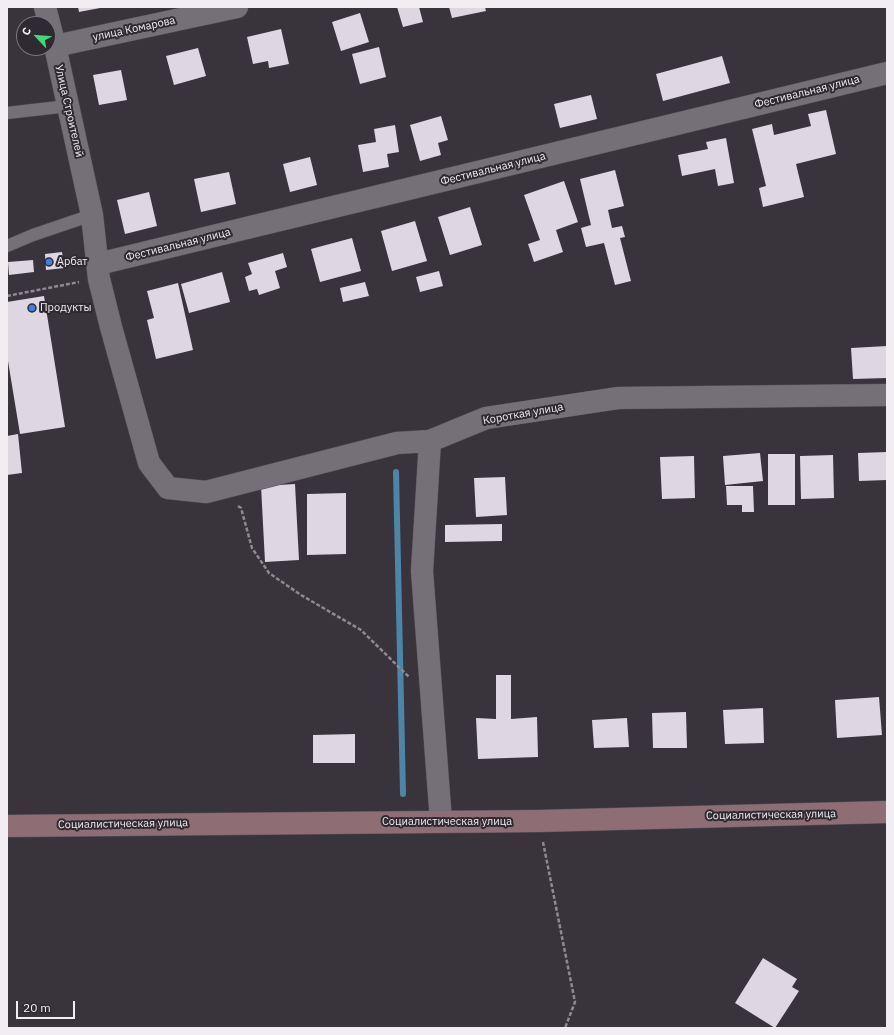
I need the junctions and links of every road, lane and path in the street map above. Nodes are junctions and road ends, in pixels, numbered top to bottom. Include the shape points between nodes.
1 (237, 7) edge
2 (56, 46) edge
3 (56, 55) edge
4 (887, 73) edge
5 (68, 106) junction
6 (7, 113) edge
7 (92, 215) junction
8 (7, 246) edge
9 (99, 271) junction
10 (7, 296) edge
11 (887, 396) edge
12 (430, 441) junction
13 (168, 488) joint
14 (206, 492) junction
15 (410, 678) dead end
16 (887, 812) edge
17 (441, 821) junction
18 (539, 821) junction
19 (7, 826) edge
20 (565, 1028) edge

1 - 2 street, улица Комарова
3 - 5 street, Улица Строителей
4 - 9 street, Фестивальная улица
5 - 6 lane
5 - 7 street, Улица Строителей
7 - 8 lane
7 - 9 street, Улица Строителей
9 - 10 path
9 - 13 street, Улица Строителей via 111,327 149,463
11 - 12 street, Короткая улица via 618,398 486,418
12 - 14 street, Короткая улица via 397,443
12 - 17 street via 422,571
13 - 14 street, Короткая улица
14 - 15 path via 241,508 252,548 269,573 361,630
16 - 18 street, Социалистическая улица
17 - 18 street, Социалистическая улица
17 - 19 street, Социалистическая улица
18 - 20 path via 575,1002

